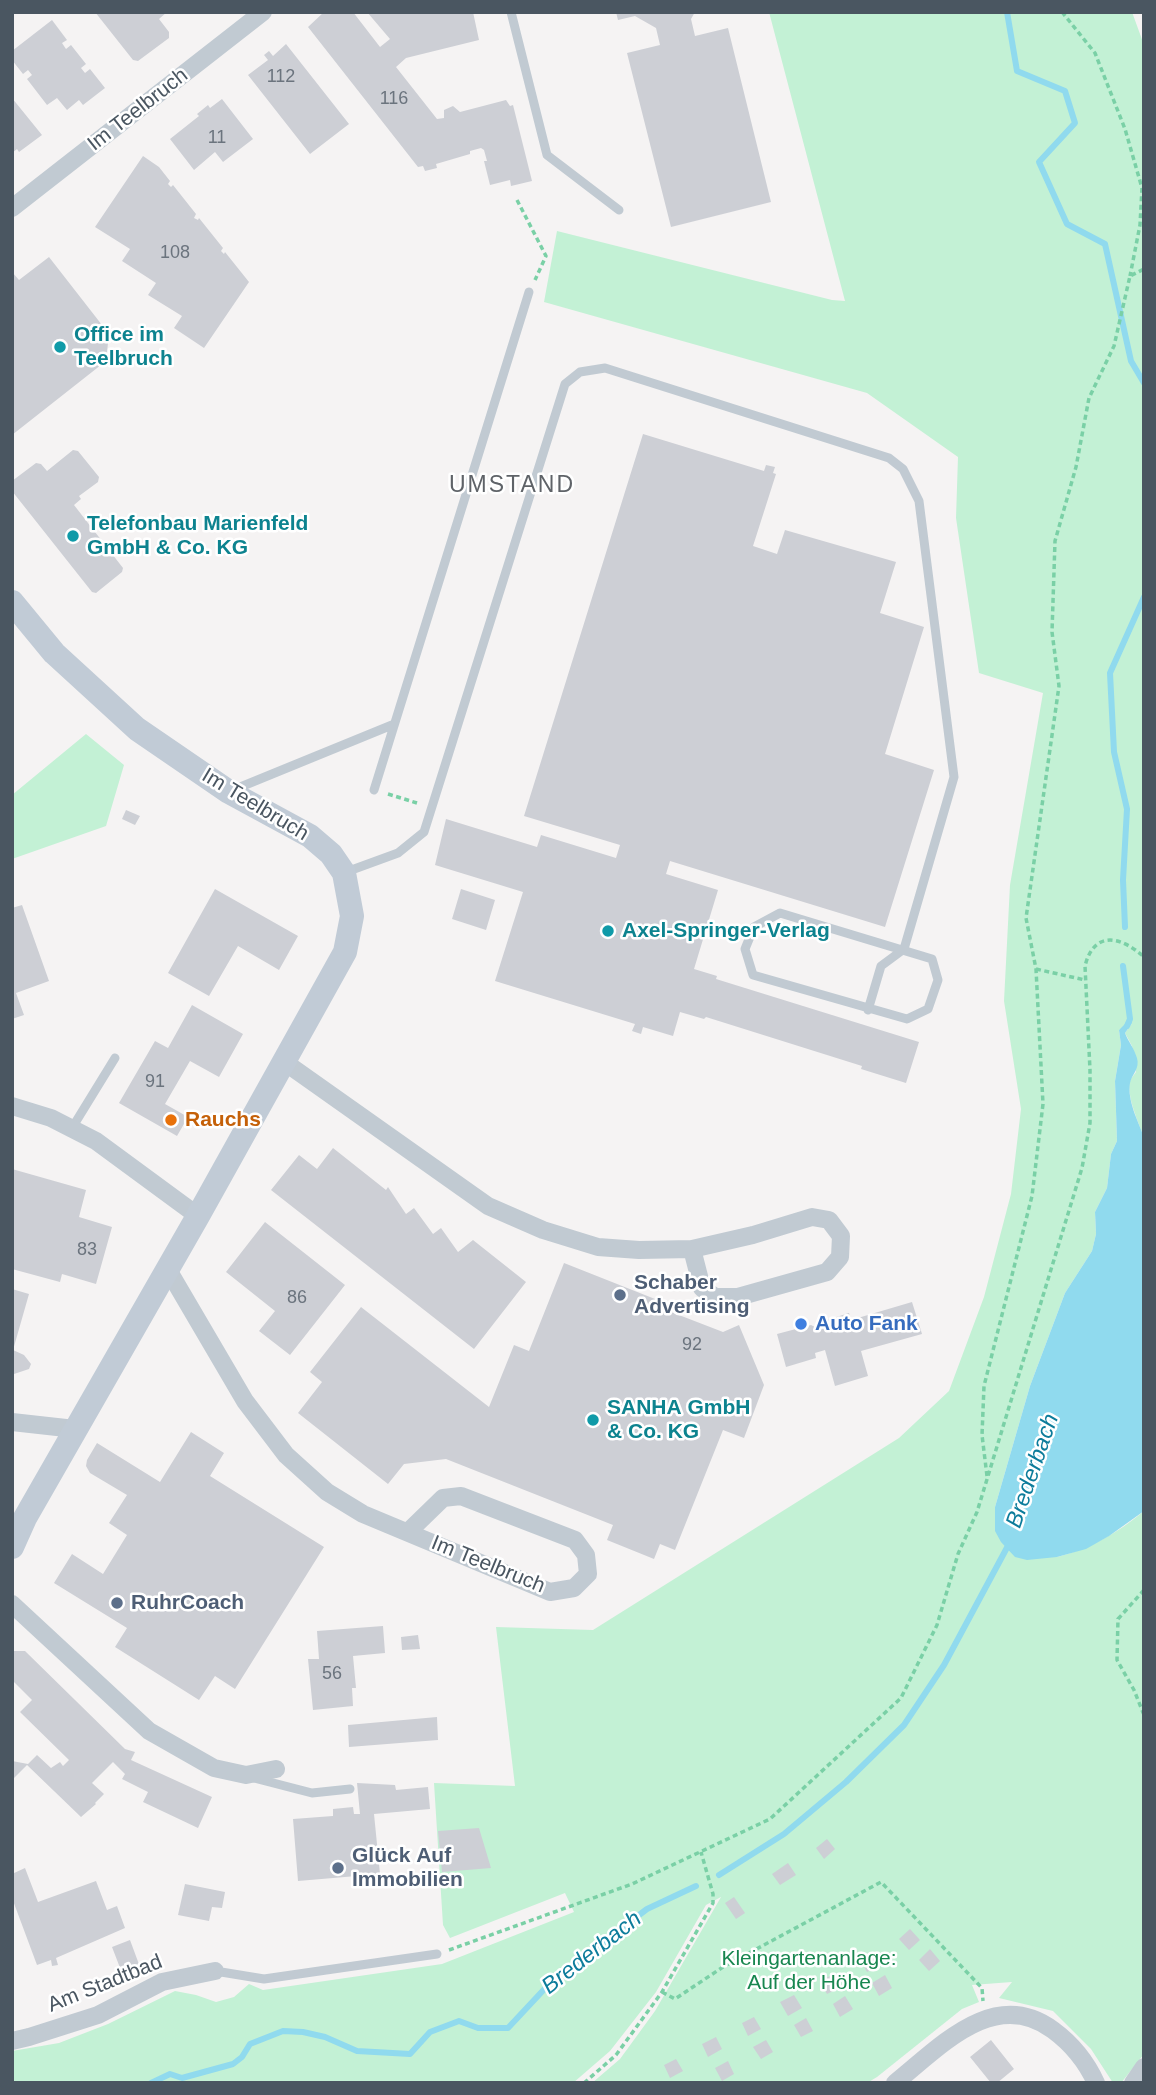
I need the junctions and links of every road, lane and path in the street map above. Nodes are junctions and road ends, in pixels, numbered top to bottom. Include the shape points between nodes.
1 (263, 12) edge
2 (512, 12) edge
3 (1062, 12) edge
4 (517, 200) dead end
5 (12, 208) edge
6 (619, 210) dead end
7 (1144, 269) edge
8 (1130, 276) junction
9 (529, 292) joint
10 (12, 602) edge
11 (392, 725) junction
12 (374, 790) joint
13 (229, 792) junction
14 (433, 808) junction
15 (344, 873) junction
16 (904, 949) junction
17 (1144, 957) edge
18 (1036, 968) junction
19 (1085, 981) junction
20 (868, 1010) junction
21 (115, 1058) dead end
22 (283, 1061) junction
23 (12, 1106) edge
24 (72, 1128) junction
25 (198, 1216) junction
26 (692, 1249) junction
27 (167, 1268) junction
28 (12, 1422) edge
29 (75, 1429) junction
30 (987, 1479) junction
31 (408, 1532) junction
32 (12, 1547) edge
33 (1144, 1590) edge
34 (12, 1604) edge
35 (1144, 1715) edge
36 (276, 1769) dead end
37 (246, 1775) junction
38 (350, 1789) dead end
39 (701, 1853) junction
40 (438, 1954) joint
41 (215, 1971) joint
42 (662, 1992) junction
43 (985, 2018) junction
44 (12, 2041) edge
45 (1144, 2067) edge
46 (584, 2083) edge
47 (895, 2083) edge
48 (1096, 2083) edge
49 (1133, 2083) edge

1 - 5 street, Im Teelbruch
2 - 6 lane via 547,155
3 - 8 path via 1095,53 1142,188
4 - 9 path via 546,256
7 - 8 path
8 - 18 path via 1114,346 1089,398 1055,541 1052,632 1059,686 1026,918
9 - 11 lane
10 - 13 street, Im Teelbruch via 54,653 106,703
11 - 12 lane
11 - 13 lane
12 - 14 path
13 - 15 street, Im Teelbruch via 310,836
14 - 15 lane via 424,832 413,843
14 - 16 lane via 565,384 580,372 605,368 889,458 904,469 919,501 954,777
15 - 22 street, Im Teelbruch via 352,916 345,952
16 - 20 lane via 881,966
16 - 20 lane via 932,959 938,980 928,1009 907,1019
16 - 20 lane via 780,913 754,927 745,949 753,975
17 - 19 path via 1120,940 1097,944 1088,952
18 - 19 path
18 - 30 path via 1043,1104 1032,1196 984,1387 982,1434
19 - 30 path via 1090,1123 1082,1168
21 - 24 lane
22 - 25 street, Im Teelbruch
22 - 26 street via 488,1206 542,1230 598,1247
23 - 24 street
24 - 25 street
25 - 27 street, Im Teelbruch
26 - 26 street via 702,1288 715,1297 738,1297 827,1272 840,1257 842,1236 829,1220 812,1217
27 - 29 street, Im Teelbruch
27 - 31 street, Im Teelbruch via 245,1401 286,1455 327,1492 363,1514
28 - 29 street
29 - 32 street, Im Teelbruch
30 - 39 path via 937,1625 901,1698 770,1819
31 - 31 street, Im Teelbruch via 550,1592 573,1588 588,1574 586,1555 575,1540 461,1496 443,1498
33 - 35 path via 1118,1619 1117,1661
34 - 37 street via 149,1731 214,1768
36 - 37 street
37 - 38 lane via 312,1793
39 - 40 path via 632,1884
39 - 42 path via 713,1903
40 - 41 lane via 264,1979
41 - 44 street, Am Stadtbad via 162,1982 98,2015
42 - 43 path via 675,1998 881,1882 982,1988
42 - 46 path via 616,2055
43 - 47 street
43 - 48 street via 1002,2014 1041,2022 1088,2063
45 - 49 street

